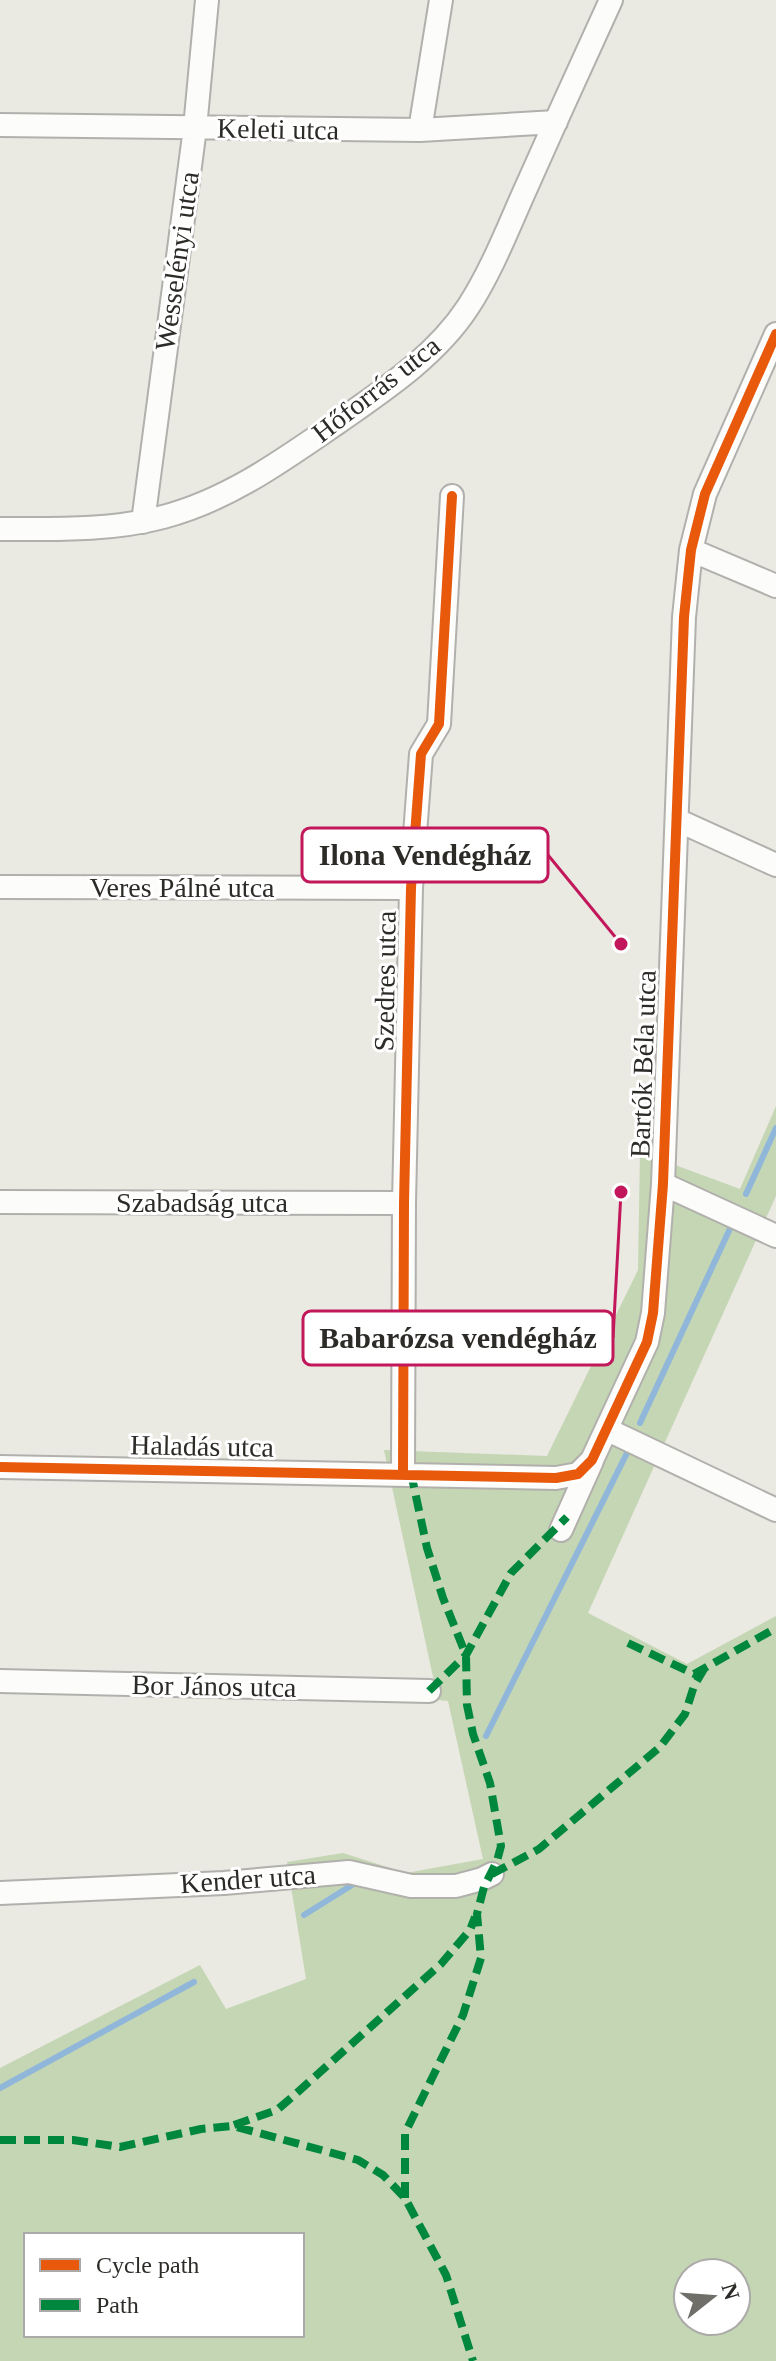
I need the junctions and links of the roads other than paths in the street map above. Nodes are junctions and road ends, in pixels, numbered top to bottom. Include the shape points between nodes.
1 (207, 0) edge
2 (441, 0) edge
3 (611, 0) edge
4 (556, 122) junction
5 (0, 125) edge
6 (195, 128) junction
7 (420, 130) junction
8 (776, 334) edge
9 (452, 496) dead end
10 (143, 522) junction
11 (0, 529) edge
12 (691, 550) junction
13 (776, 586) edge
14 (677, 820) junction
15 (776, 865) edge
16 (0, 887) edge
17 (411, 888) junction
18 (663, 1184) junction
19 (0, 1202) edge
20 (404, 1203) junction
21 (776, 1236) edge
22 (608, 1430) junction
23 (592, 1460) junction
24 (0, 1467) edge
25 (403, 1473) junction
26 (776, 1510) edge
27 (561, 1530) dead end
28 (0, 1681) edge
29 (429, 1691) dead end
30 (492, 1874) dead end
31 (0, 1893) edge

1 - 6 street, Wesselényi utca
2 - 7 street
3 - 4 street, Hőforrás utca
4 - 7 street, Keleti utca
4 - 10 street, Hőforrás utca via 480,287 426,355 279,464 200,505
5 - 6 street, Keleti utca
6 - 7 street, Keleti utca
6 - 10 street, Wesselényi utca
8 - 12 street, Bartók Béla utca via 708,485
9 - 17 street, Szedres utca via 439,724 421,754
10 - 11 street, Hőforrás utca
12 - 13 street
12 - 14 street, Bartók Béla utca
14 - 15 street
14 - 18 street, Bartók Béla utca
16 - 17 street, Veres Pálné utca
17 - 20 street, Szedres utca
18 - 21 street
18 - 22 street, Bartók Béla utca via 650,1329
19 - 20 street, Szabadság utca
20 - 25 street, Szedres utca
22 - 23 street, Bartók Béla utca
22 - 26 street
23 - 25 street via 578,1474 556,1478
23 - 27 street, Bartók Béla utca
24 - 25 street, Haladás utca
28 - 29 street, Bor János utca
30 - 31 street, Kender utca via 444,1887 411,1886 349,1872

